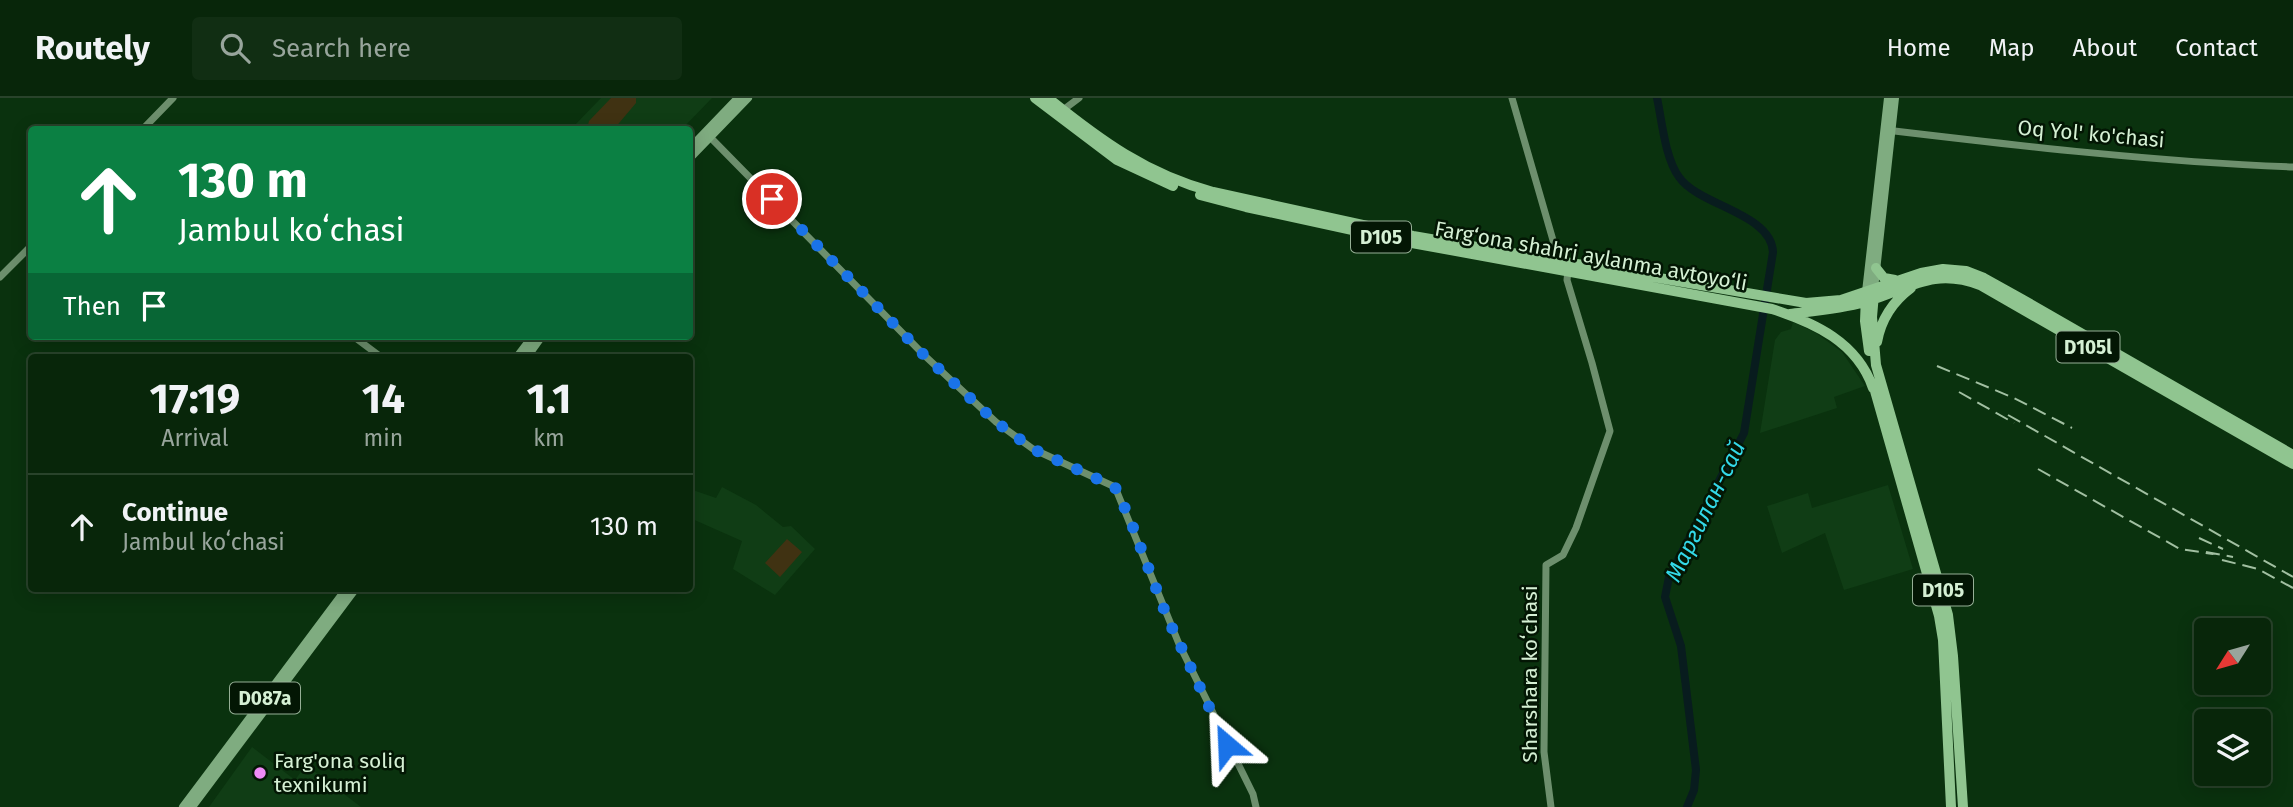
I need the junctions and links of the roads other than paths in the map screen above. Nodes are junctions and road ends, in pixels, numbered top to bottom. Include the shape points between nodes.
1 (173, 98) edge
2 (738, 98) edge
3 (748, 98) edge
4 (1035, 98) edge
5 (1048, 98) edge
6 (1079, 98) edge
7 (1512, 98) edge
8 (1888, 98) edge
9 (1895, 98) edge
10 (1063, 110) junction
11 (146, 126) edge
12 (1889, 130) junction
13 (710, 137) junction
14 (693, 145) edge
15 (693, 155) edge
16 (2293, 167) edge
17 (1343, 224) junction
18 (28, 249) edge
19 (1559, 261) junction
20 (1876, 268) junction
21 (1568, 271) junction
22 (0, 277) edge
23 (1899, 280) junction
24 (1919, 283) junction
25 (1870, 295) junction
26 (1756, 301) junction
27 (2019, 302) junction
28 (1774, 304) junction
29 (1789, 315) junction
30 (358, 340) edge
31 (530, 340) edge
32 (1875, 353) junction
33 (377, 354) edge
34 (519, 354) edge
35 (1873, 388) junction
36 (2293, 455) edge
37 (2293, 464) edge
38 (344, 592) edge
39 (353, 592) edge
40 (183, 807) edge
41 (192, 807) edge
42 (1256, 807) edge
43 (1551, 807) edge
44 (1951, 807) edge
45 (1963, 807) edge

1 - 11 street
2 - 14 main road
3 - 13 main road
4 - 17 highway, Farg‘ona shahri aylanma avtoyo‘li / D105 via 1105,152 1149,176 1211,198
5 - 10 highway, Farg‘ona shahri aylanma avtoyo‘li / D105
6 - 10 street
7 - 19 street
8 - 12 main road
9 - 12 main road
10 - 17 highway, Farg‘ona shahri aylanma avtoyo‘li / D105 via 1122,154 1185,183
12 - 16 street, Oq Yol' ko'chasi
12 - 20 main road
12 - 25 main road
13 - 15 main road
13 - 42 street via 996,422 1033,449 1115,487 1188,665
17 - 19 highway, Farg‘ona shahri aylanma avtoyo‘li / D105
17 - 21 highway, Farg‘ona shahri aylanma avtoyo‘li / D105 via 1412,243
18 - 22 street
19 - 26 highway, Farg‘ona shahri aylanma avtoyo‘li / D105
20 - 23 highway via 1884,278
20 - 25 main road
21 - 26 highway, Farg‘ona shahri aylanma avtoyo‘li / D105
21 - 43 street, Sharshara koʻchasi via 1610,430 1572,537 1563,555 1546,565 1544,752
23 - 25 highway, D105l
23 - 27 highway, D105l via 1932,270 1966,271
24 - 25 highway, D105l
24 - 27 highway, D105l via 1962,278
24 - 32 highway via 1897,299 1885,316
25 - 28 highway, D105
25 - 29 highway, D105 via 1842,308
25 - 32 highway, D105
25 - 35 highway, D105 via 1866,337
26 - 28 highway, D105
27 - 36 highway, D105l
27 - 37 highway, D105l
28 - 29 highway, D105
29 - 35 highway via 1839,340 1862,366
30 - 33 street
31 - 34 main road
32 - 45 highway, D105 via 1948,615
35 - 44 highway, D105 via 1940,616
38 - 40 main road, D087a
39 - 41 main road, D087a

